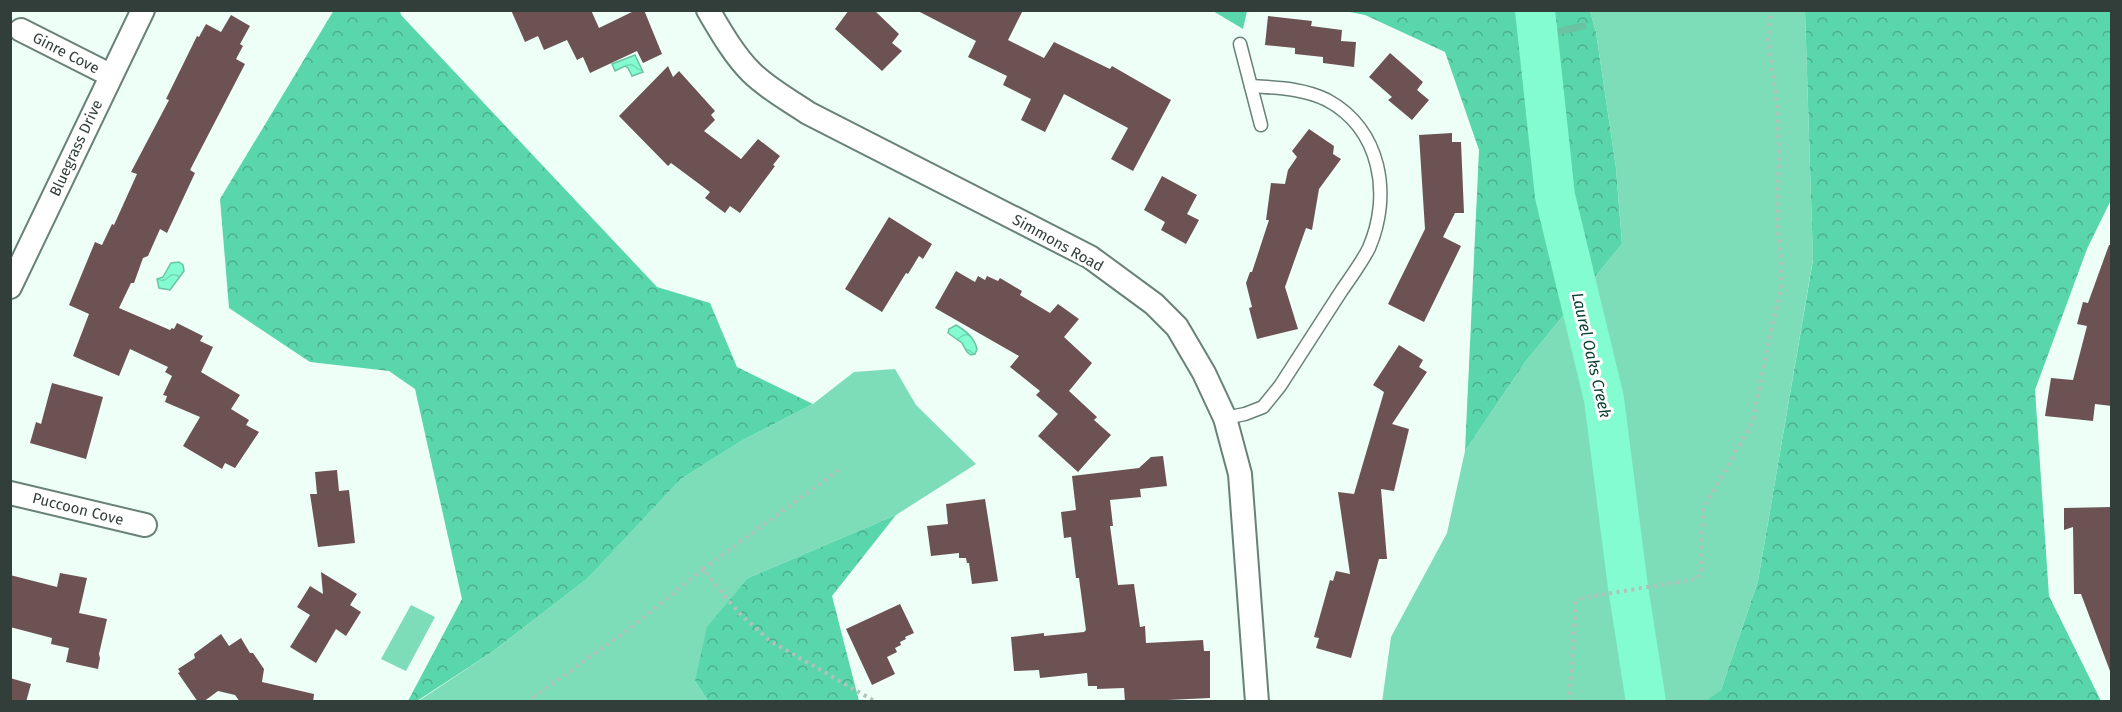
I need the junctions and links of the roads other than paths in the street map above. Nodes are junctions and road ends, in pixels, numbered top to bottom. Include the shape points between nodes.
1 (143, 10) edge
2 (708, 10) edge
3 (21, 30) dead end
4 (1240, 44) dead end
5 (110, 75) junction
6 (1251, 86) junction
7 (1261, 125) dead end
8 (10, 287) edge
9 (1225, 418) junction
10 (10, 493) edge
11 (145, 525) dead end
12 (1257, 702) edge

1 - 5 street, Bluegrass Drive
2 - 9 street, Simmons Road via 726,41 750,71 771,89 808,113 1090,257 1154,304 1177,327
3 - 5 street, Ginre Cove
4 - 6 lane
5 - 8 street, Bluegrass Drive
6 - 7 lane
6 - 9 lane via 1296,89 1326,100 1348,115 1369,141 1379,169 1380,215 1369,249 1280,386 1263,407
9 - 12 street, Simmons Road via 1240,474
10 - 11 street, Puccoon Cove

